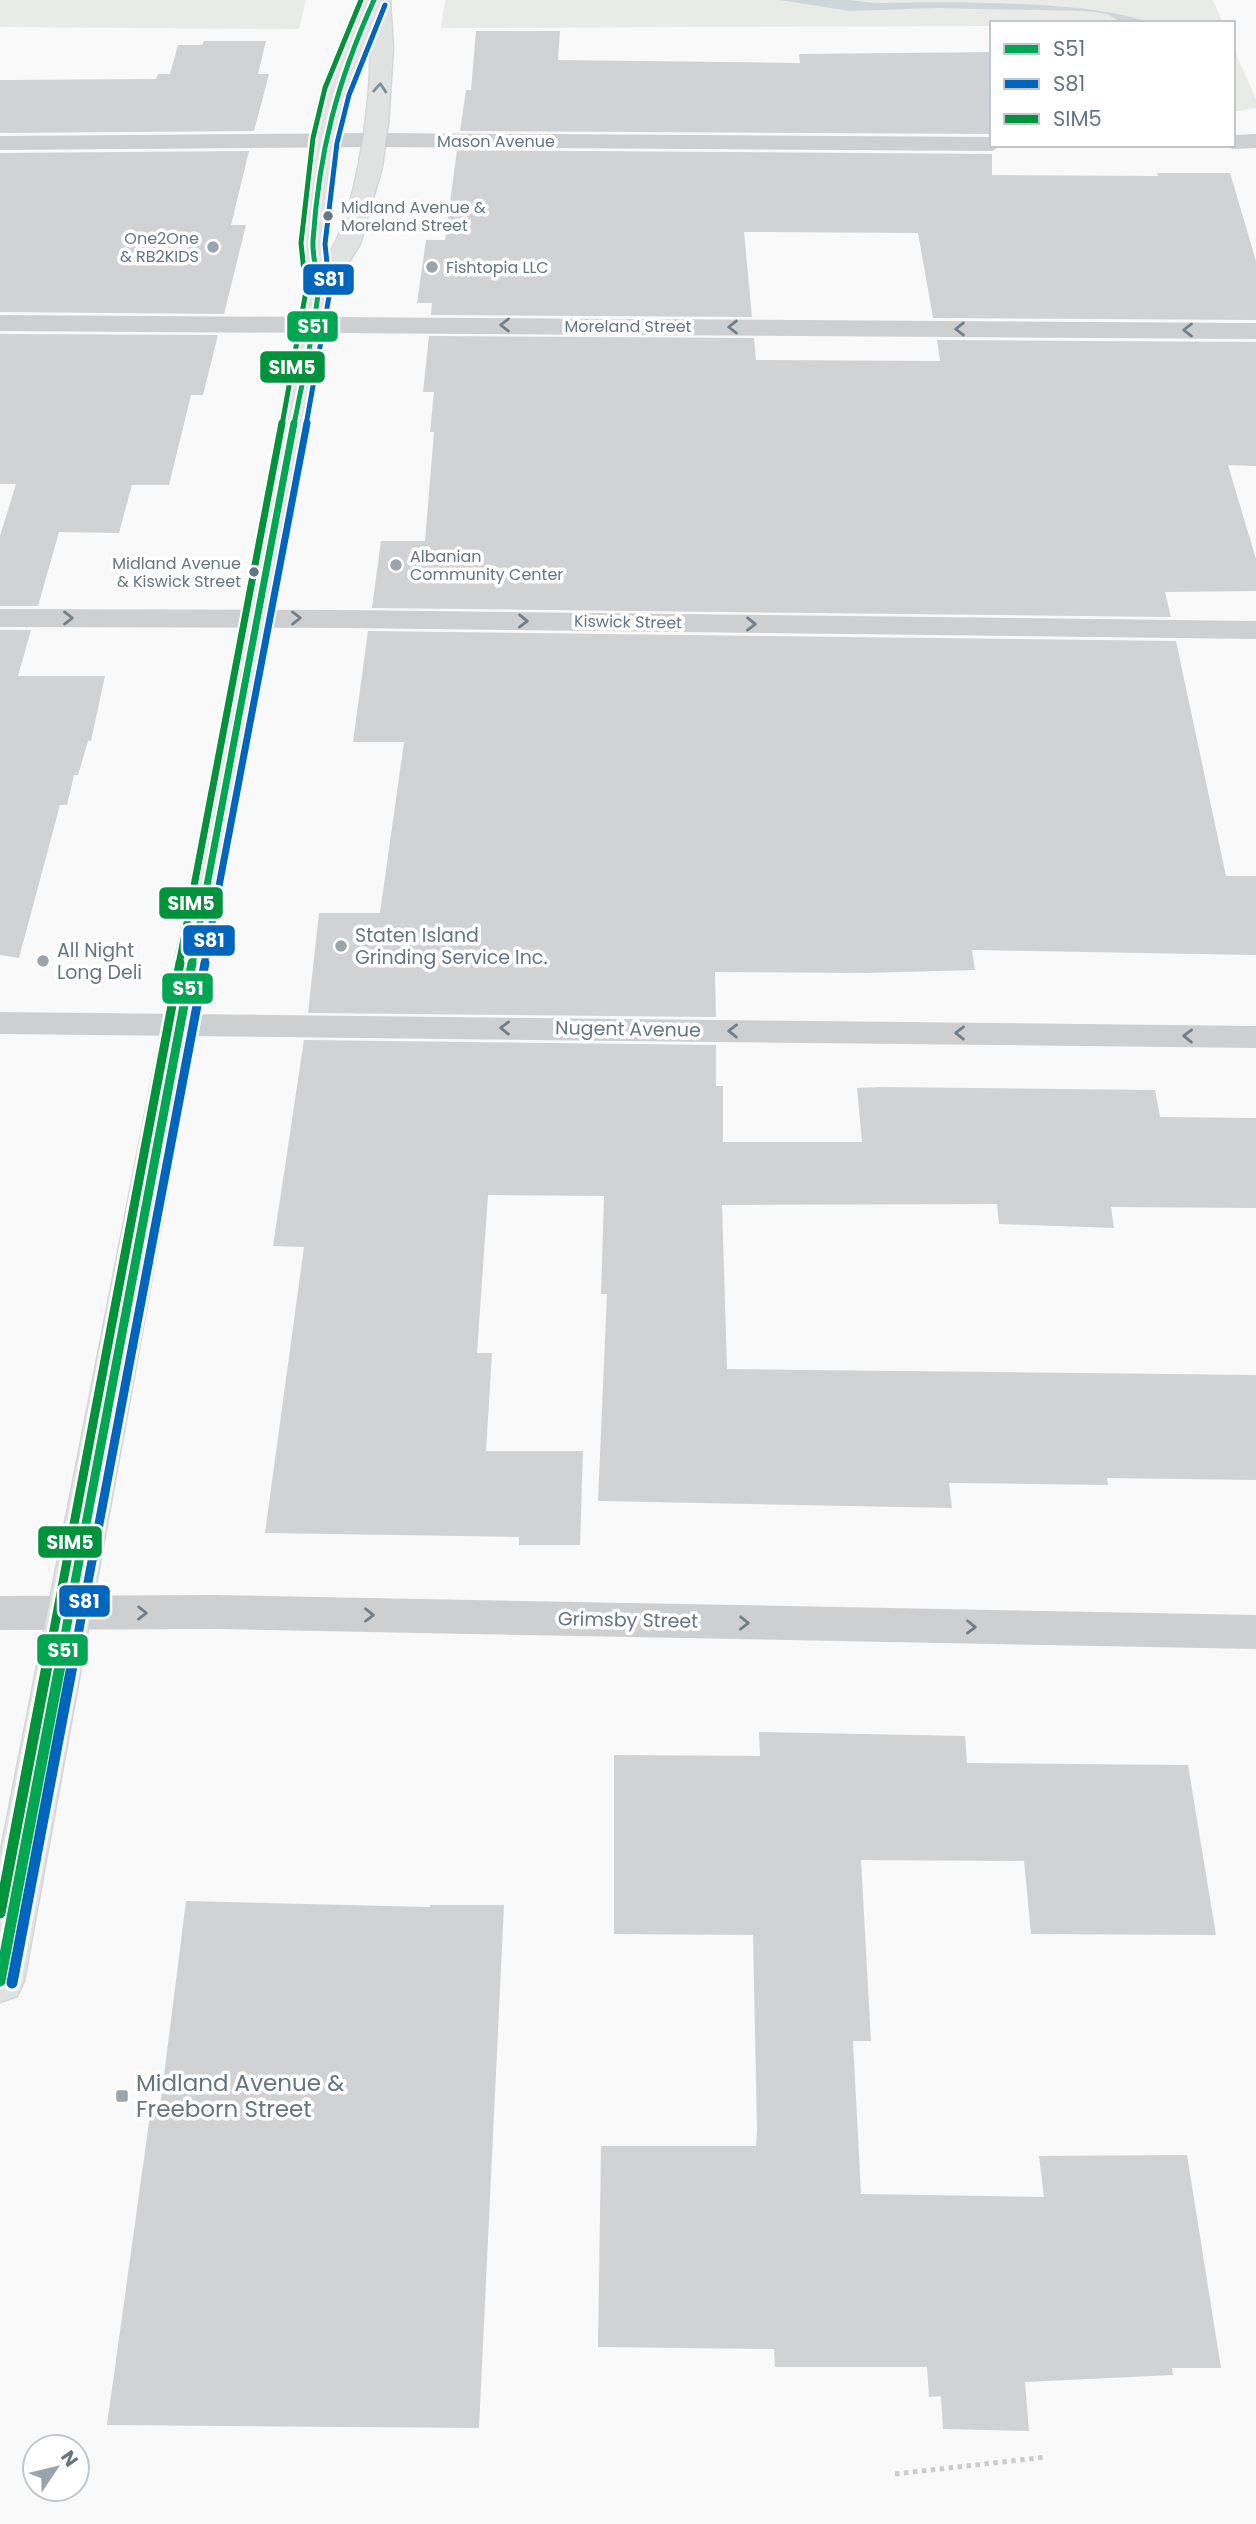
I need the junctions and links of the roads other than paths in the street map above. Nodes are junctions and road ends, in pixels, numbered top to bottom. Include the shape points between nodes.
1 (376, 0) edge
2 (374, 140) junction
3 (325, 141) junction
4 (1256, 141) edge
5 (1235, 142) edge
6 (0, 143) edge
7 (990, 144) edge
8 (316, 307) junction
9 (0, 323) edge
10 (1256, 331) edge
11 (0, 618) edge
12 (258, 618) junction
13 (1256, 630) edge
14 (0, 1023) edge
15 (180, 1024) junction
16 (1256, 1037) edge
17 (0, 1613) edge
18 (69, 1613) junction
19 (1256, 1632) edge
20 (0, 1981) edge

2 -> 1 main road via 382,48
1 - 3 main road via 352,49
2 - 3 street, Mason Avenue
2 - 7 street, Mason Avenue
2 - 8 main road via 348,244
3 - 6 street, Mason Avenue
3 - 8 main road via 313,244
4 - 5 street
8 - 9 street, Moreland Street
10 -> 8 street, Moreland Street
8 - 12 main road
11 -> 12 street, Kiswick Street
12 -> 13 street, Kiswick Street
12 - 15 main road
14 - 15 street, Nugent Avenue
16 -> 15 street, Nugent Avenue
15 - 18 main road
17 - 18 street, Grimsby Street
18 -> 19 street, Grimsby Street
18 - 20 main road

